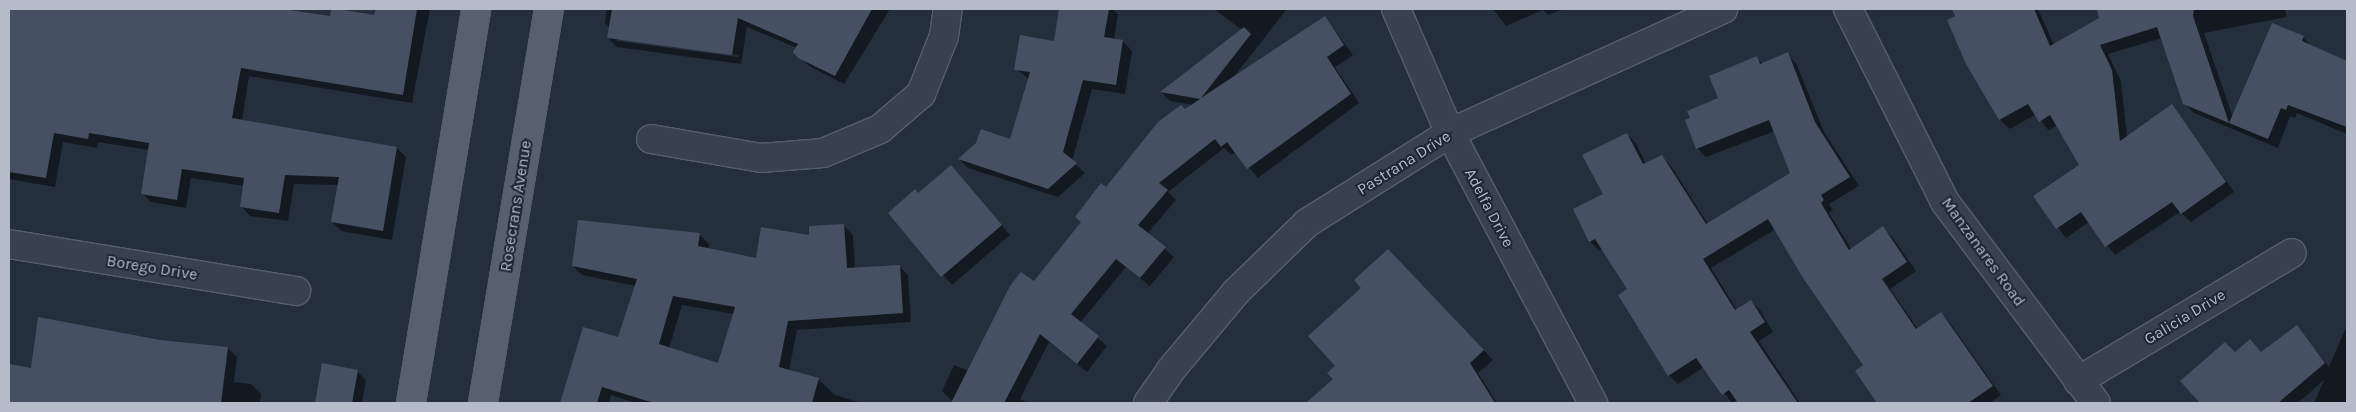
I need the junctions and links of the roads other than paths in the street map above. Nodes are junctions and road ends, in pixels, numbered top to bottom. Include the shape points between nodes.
1 (476, 9) edge
2 (548, 9) edge
3 (948, 9) edge
4 (1396, 9) edge
5 (1723, 9) edge
6 (1848, 9) edge
7 (1450, 133) junction
8 (651, 139) dead end
9 (9, 244) edge
10 (2292, 253) dead end
11 (296, 291) dead end
12 (2078, 382) junction
13 (411, 403) edge
14 (483, 403) edge
15 (1148, 403) edge
16 (1593, 403) edge
17 (2096, 403) edge

1 - 13 main road
2 - 14 main road, Rosecrans Avenue
3 - 8 street via 944,36 921,94 880,130 823,153 761,158
4 - 7 street, Adelfa Drive
5 - 7 street, Pastrana Drive
6 - 12 street, Manzanares Road via 1945,202
7 - 15 street, Pastrana Drive via 1307,223 1236,292 1170,371
7 - 16 street, Adelfa Drive
9 - 11 street, Borego Drive
10 - 12 street, Galicia Drive
12 - 17 street, Manzanares Road

